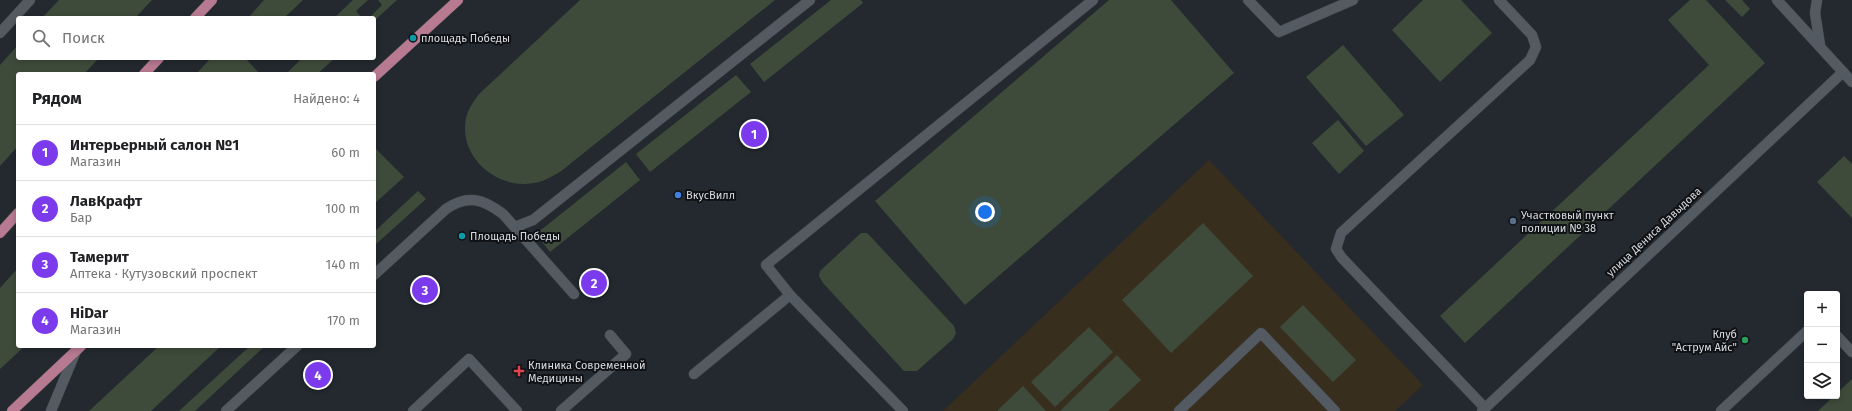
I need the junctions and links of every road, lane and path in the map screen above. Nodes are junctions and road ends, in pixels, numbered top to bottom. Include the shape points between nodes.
1 (30, 0) edge
2 (212, 0) edge
3 (458, 0) edge
4 (810, 0) edge
5 (1093, 0) edge
6 (1248, 0) edge
7 (1352, 0) edge
8 (1499, 0) edge
9 (1777, 0) edge
10 (1817, 0) edge
11 (197, 16) edge
12 (0, 33) edge
13 (1820, 45) junction
14 (157, 60) edge
15 (146, 72) edge
16 (1843, 72) junction
17 (376, 75) edge
18 (1852, 82) edge
19 (16, 215) edge
20 (515, 227) junction
21 (0, 233) edge
22 (376, 273) edge
23 (574, 294) dead end
24 (790, 295) junction
25 (1804, 334) edge
26 (610, 335) dead end
27 (1840, 339) edge
28 (78, 348) edge
29 (295, 348) edge
30 (1852, 352) edge
31 (694, 374) dead end
32 (1483, 410) edge
33 (12, 411) edge
34 (51, 411) edge
35 (226, 411) edge
36 (413, 411) edge
37 (516, 411) edge
38 (561, 411) edge
39 (904, 411) edge
40 (1179, 411) edge
41 (1335, 411) edge
42 (1721, 411) edge

1 - 12 street
2 - 11 main road
3 - 17 main road
4 - 20 street via 532,220
5 - 24 street via 766,265
6 - 7 street via 1280,32
8 - 32 street via 1532,35 1536,47 1530,60 1341,233 1336,249
9 - 13 street
10 - 13 street via 1815,13
13 - 16 street
14 - 15 main road
16 - 18 street
16 - 32 street, улица Дениса Давыдова
19 - 21 main road
20 - 22 street via 490,204 478,200 455,203
20 - 23 street
24 - 31 street
24 - 39 street
25 - 42 street
26 - 38 street via 626,354
27 - 30 street
28 - 33 main road
28 - 34 street
29 - 35 street
36 - 37 street via 469,359
40 - 41 street via 1261,333

